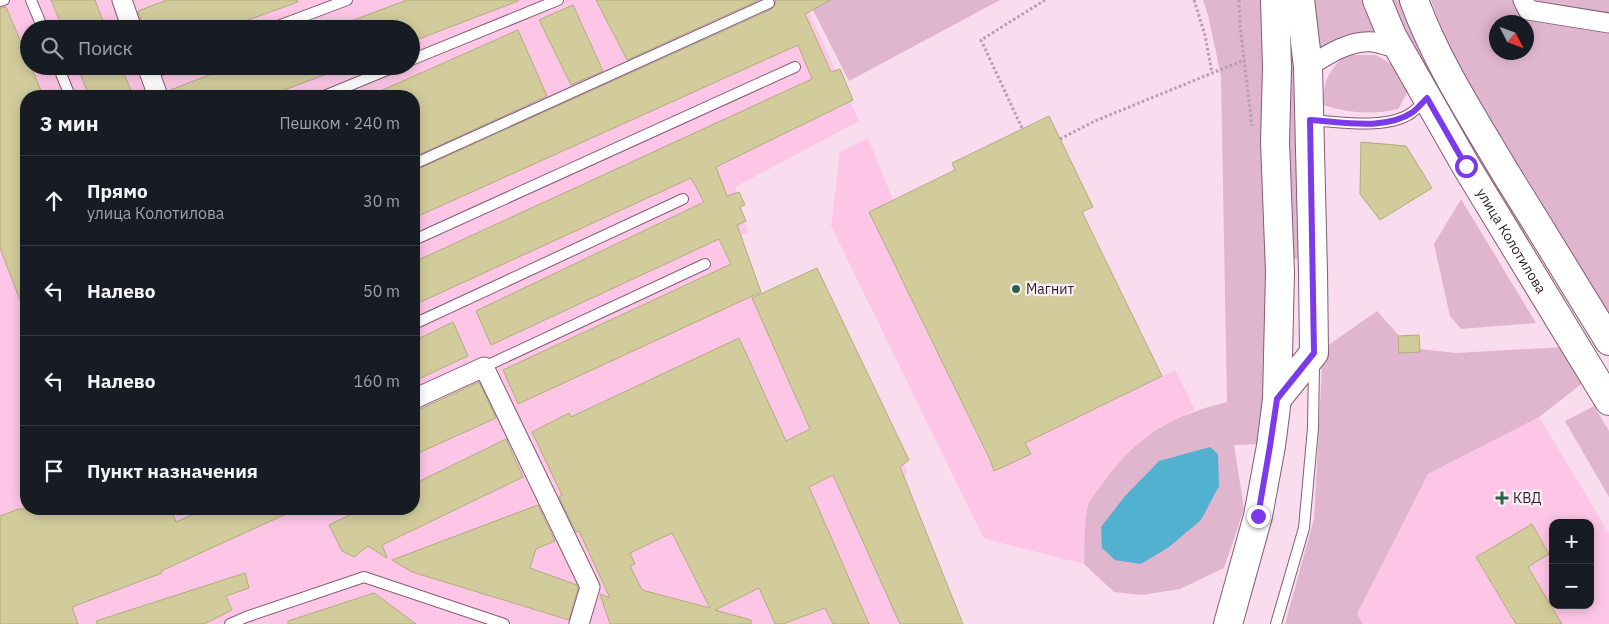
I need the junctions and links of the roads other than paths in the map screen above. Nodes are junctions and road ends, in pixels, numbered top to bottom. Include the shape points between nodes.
1 (31, 0) edge
2 (122, 0) edge
3 (347, 0) edge
4 (558, 0) edge
5 (1275, 0) edge
6 (1300, 0) edge
7 (1377, 0) edge
8 (1414, 0) edge
9 (1523, 0) edge
10 (769, 3) dead end
11 (39, 20) edge
12 (129, 20) edge
13 (294, 20) edge
14 (1609, 23) edge
15 (1399, 49) junction
16 (420, 56) edge
17 (795, 67) dead end
18 (1308, 67) junction
19 (62, 75) edge
20 (150, 75) edge
21 (375, 75) edge
22 (68, 90) edge
23 (156, 90) edge
24 (339, 90) edge
25 (1427, 98) junction
26 (1310, 120) junction
27 (420, 161) edge
28 (683, 199) dead end
29 (420, 237) edge
30 (705, 264) dead end
31 (420, 321) edge
32 (1609, 341) edge
33 (1314, 353) junction
34 (484, 367) junction
35 (420, 396) edge
36 (1277, 399) junction
37 (1609, 401) edge
38 (230, 624) edge
39 (504, 624) edge
40 (579, 624) edge
41 (1228, 624) edge
42 (1276, 624) edge

1 - 11 lane
2 - 12 street
3 - 13 lane
4 - 16 lane
5 - 36 main road via 1278,67 1275,142 1280,272
6 - 18 main road
7 - 15 main road, улица Колотилова
8 - 32 main road via 1424,27 1474,119
9 - 14 street via 1528,10
10 - 27 lane
15 - 18 street via 1372,42 1349,44
15 - 25 main road, улица Колотилова
17 - 29 lane
18 - 26 main road
19 - 22 lane
20 - 23 street
21 - 24 lane
25 - 26 lane via 1414,111 1399,119 1366,124
25 - 37 main road, улица Колотилова
26 - 33 main road
28 - 31 lane
30 - 34 lane
33 - 36 main road
33 - 42 lane via 1313,428 1304,528
34 - 35 street
34 - 40 street via 590,587
36 - 41 main road via 1258,516
38 - 39 lane via 364,577

